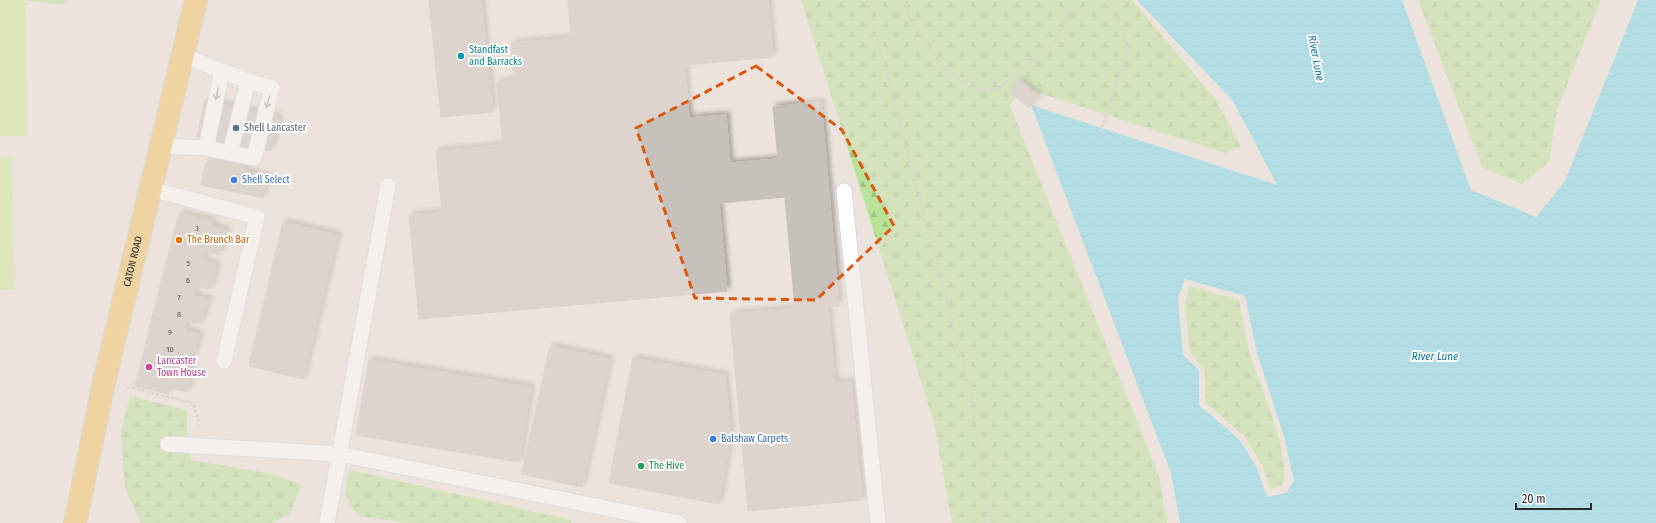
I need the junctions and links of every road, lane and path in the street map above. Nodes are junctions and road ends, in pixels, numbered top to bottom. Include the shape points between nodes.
1 (196, 0) edge
2 (867, 0) edge
3 (904, 0) edge
4 (1108, 0) edge
5 (1070, 6) dead end
6 (182, 55) junction
7 (222, 71) junction
8 (248, 81) junction
9 (1100, 132) dead end
10 (161, 146) junction
11 (206, 148) junction
12 (230, 153) junction
13 (388, 186) dead end
14 (151, 189) junction
15 (844, 191) dead end
16 (224, 361) dead end
17 (105, 382) junction
18 (168, 444) dead end
19 (206, 446) junction
20 (339, 454) junction
21 (75, 523) edge
22 (327, 523) edge
23 (679, 523) edge
24 (878, 523) edge
25 (991, 523) edge

1 - 6 main road, CATON ROAD
2 - 25 path via 970,389
3 - 5 path via 914,25 946,72 983,90 998,89 1055,42
4 - 9 path via 1110,10 1123,26 1127,52
6 - 7 lane
6 - 10 main road, CATON ROAD
7 - 8 lane
7 -> 11 lane
8 - 12 lane
8 -> 12 lane via 272,88 254,158
10 - 11 lane
10 - 14 main road, CATON ROAD
11 - 12 lane
13 - 20 lane
14 - 16 lane via 257,217
14 - 17 main road, CATON ROAD
15 - 24 lane
17 - 19 path via 193,403
17 - 21 main road, CATON ROAD
18 - 19 lane
19 - 20 lane
20 - 22 lane
20 - 23 lane

